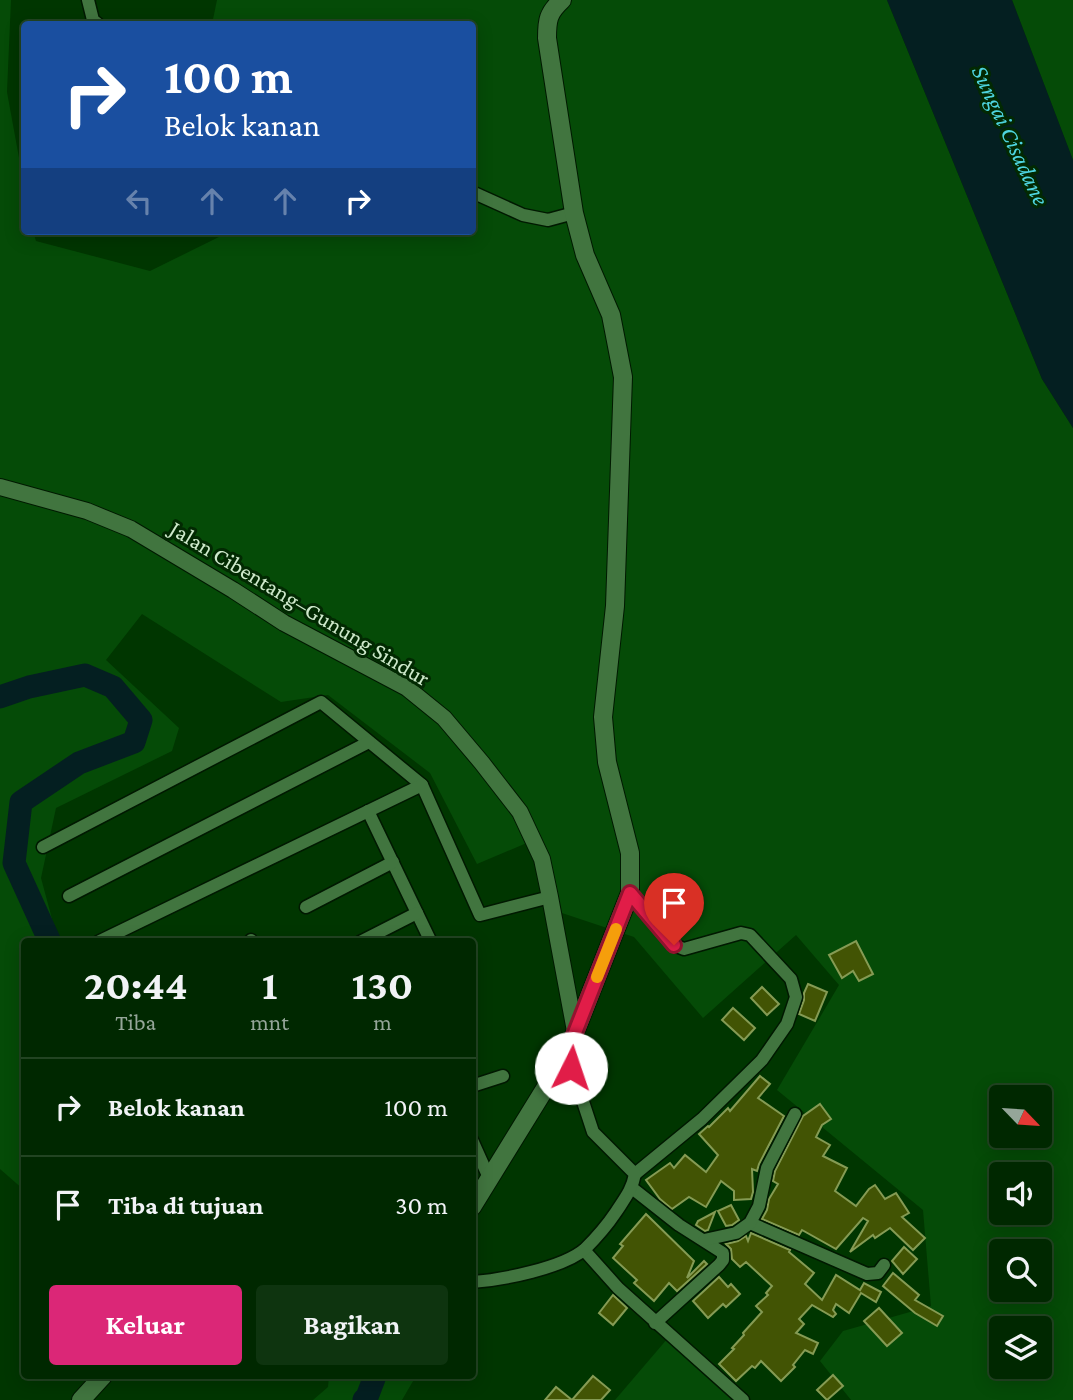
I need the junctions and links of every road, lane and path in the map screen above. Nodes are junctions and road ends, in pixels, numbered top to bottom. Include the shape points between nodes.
1 (88, 0) edge
2 (552, 3) edge
3 (93, 21) edge
4 (476, 194) edge
5 (574, 213) junction
6 (0, 487) edge
7 (369, 741) junction
8 (422, 785) junction
9 (368, 811) junction
10 (43, 846) dead end
11 (393, 862) junction
12 (630, 893) junction
13 (69, 896) dead end
14 (550, 897) junction
15 (306, 907) dead end
16 (417, 913) junction
17 (106, 938) edge
18 (368, 938) edge
19 (429, 938) edge
20 (575, 1031) junction
21 (567, 1053) junction
22 (503, 1076) dead end
23 (476, 1085) edge
24 (795, 1114) dead end
25 (476, 1149) edge
26 (635, 1174) junction
27 (490, 1180) junction
28 (632, 1188) junction
29 (476, 1201) edge
30 (750, 1223) junction
31 (704, 1240) junction
32 (584, 1250) junction
33 (884, 1265) dead end
34 (476, 1282) edge
35 (654, 1322) junction
36 (100, 1379) edge
37 (80, 1400) edge
38 (743, 1400) edge

1 - 3 street
2 - 5 main road via 547,38
4 - 5 street via 523,215 548,220
5 - 12 main road via 585,255 611,315 623,377 614,606 603,716 607,762 630,853
6 - 14 street, Jalan Cibentang–Gunung Sindur via 87,510 131,530 284,623 408,688 444,718 520,812 542,859
7 - 8 street
7 - 10 street via 321,702
7 - 13 street
8 - 9 street
8 - 14 street via 481,915
9 - 11 street
9 - 17 street
11 - 15 street
11 - 16 street
12 - 20 main road
12 - 26 street via 674,945 684,949 741,933 750,935 791,979 796,997 787,1024 762,1060 702,1119
14 - 20 street, Jalan Cibentang–Gunung Sindur
16 - 18 street
16 - 19 street
20 - 21 main road
21 - 26 street via 593,1132
21 - 27 main road
22 - 23 street
24 - 30 street via 767,1168 759,1206
25 - 27 street
26 - 28 street
27 - 29 main road
28 - 31 street
28 - 32 street
30 - 31 street via 736,1233
30 - 33 street via 867,1274 878,1273
31 - 35 street via 723,1253 723,1260
32 - 34 street via 547,1267
32 - 35 street
35 - 38 street
36 - 37 main road

